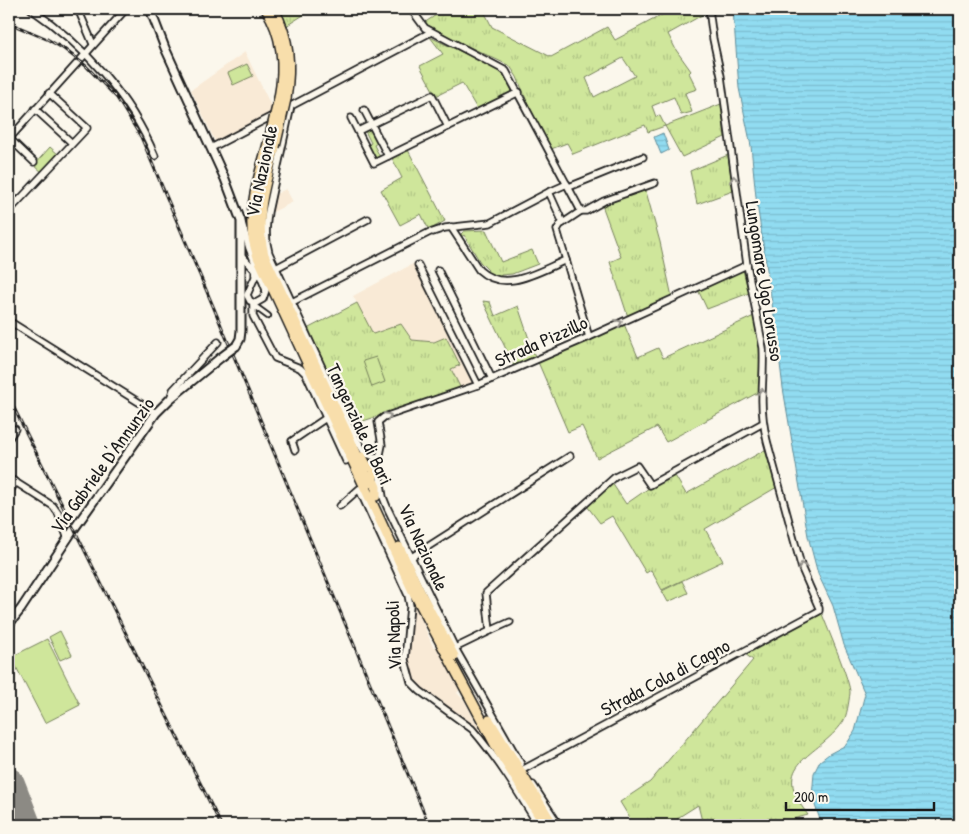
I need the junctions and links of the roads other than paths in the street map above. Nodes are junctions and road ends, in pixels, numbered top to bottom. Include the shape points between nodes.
1 (31, 9) edge
2 (78, 9) edge
3 (126, 9) edge
4 (150, 9) edge
5 (266, 9) edge
6 (274, 9) edge
7 (411, 9) edge
8 (709, 9) edge
9 (431, 32) junction
10 (93, 44) junction
11 (84, 54) junction
12 (519, 92) junction
13 (49, 93) junction
14 (285, 101) junction
15 (35, 109) junction
16 (364, 110) dead end
17 (351, 118) dead end
18 (372, 124) junction
19 (448, 127) junction
20 (358, 131) junction
21 (9, 138) edge
22 (72, 143) junction
23 (272, 143) junction
24 (211, 148) junction
25 (155, 156) dead end
26 (388, 156) junction
27 (643, 157) dead end
28 (34, 162) dead end
29 (655, 183) dead end
30 (568, 186) junction
31 (550, 192) junction
32 (9, 194) edge
33 (17, 202) junction
34 (9, 211) edge
35 (581, 211) junction
36 (368, 220) dead end
37 (563, 223) junction
38 (452, 227) junction
39 (245, 247) junction
40 (243, 258) junction
41 (566, 260) junction
42 (418, 265) dead end
43 (746, 265) junction
44 (251, 266) junction
45 (244, 268) junction
46 (276, 268) junction
47 (438, 270) dead end
48 (240, 277) junction
49 (292, 302) junction
50 (253, 304) junction
51 (268, 316) dead end
52 (9, 321) edge
53 (588, 337) junction
54 (218, 342) dead end
55 (236, 346) joint
56 (492, 379) junction
57 (478, 385) junction
58 (170, 399) junction
59 (156, 413) junction
60 (326, 418) junction
61 (763, 422) junction
62 (344, 427) junction
63 (15, 429) dead end
64 (9, 438) edge
65 (296, 450) dead end
66 (570, 456) dead end
67 (346, 461) dead end
68 (379, 464) junction
69 (9, 478) edge
70 (16, 482) junction
71 (9, 492) edge
72 (376, 496) junction
73 (340, 506) dead end
74 (68, 539) junction
75 (410, 558) junction
76 (25, 603) junction
77 (819, 611) joint
78 (9, 616) edge
79 (510, 622) dead end
80 (9, 624) edge
81 (490, 631) junction
82 (455, 648) junction
83 (524, 770) junction
84 (538, 825) edge
85 (545, 825) edge
86 (553, 825) edge
87 (559, 825) edge

1 - 11 street via 62,32
2 - 10 street
3 - 10 street
4 - 24 street, Via Nazionale
5 - 14 highway, Tangenziale di Bari via 281,48
6 - 14 highway, Tangenziale di Bari via 284,30 288,49 290,73
7 - 9 street via 421,25
43 -> 8 street, Lungomare Ugo Lorusso
9 - 12 street via 500,67 510,76
9 - 14 street
10 - 11 street
11 - 13 street
11 - 25 street via 126,101 140,122
12 - 19 street
12 - 30 street
13 - 15 street
13 - 22 street via 87,128
14 - 23 highway, Tangenziale di Bari, bridge
14 - 24 street
14 - 46 street, Via Nazionale via 266,229 266,241
15 - 21 street
15 - 22 street
16 - 18 street
17 - 20 street
18 - 19 street via 432,95
18 - 20 street
18 - 26 street
19 - 26 street
20 - 26 street via 374,163
21 - 28 street
22 - 33 street
23 - 62 highway, Tangenziale di Bari via 259,237 264,255
23 - 85 highway, Tangenziale di Bari via 255,196 252,218 258,257 417,600 498,750
24 - 39 street, Via Nazionale via 234,200
27 - 30 street
29 - 35 street
30 - 31 street
30 - 35 street
31 - 37 street
31 - 38 street via 490,223
32 - 33 street
33 - 34 street
35 - 37 street
36 - 46 street
37 - 41 street via 557,230
38 - 41 street via 479,270 498,281 518,279
38 - 49 street via 432,232
39 - 40 street, Via Nazionale
39 - 50 street via 266,290 260,302
40 - 44 street
40 - 45 street
40 - 48 street, Via Nazionale
41 - 53 street
42 - 57 street
53 -> 43 street, Strada Pizzillo
61 -> 43 street, Lungomare Ugo Lorusso via 763,348
44 - 45 street
44 - 50 street via 256,273 248,298
45 - 48 street
46 - 49 street, Via Nazionale
47 - 56 street
48 - 55 street, Via Nazionale via 241,331
49 - 68 street, Via Nazionale via 350,428 365,453
50 - 51 street
50 - 60 street via 253,316 270,352 274,358 300,368 306,374
52 - 59 street
53 - 56 street, Strada Pizzillo
54 - 58 street via 173,390
55 - 58 street, Via Gabriele D'Annunzio, bridge
56 - 57 street, Strada Pizzillo
68 -> 57 street, Strada Pizzillo via 382,445 378,422 384,417
58 - 59 street, Via Gabriele D'Annunzio
59 - 74 street, Via Gabriele D'Annunzio
60 - 65 street via 292,441
60 - 67 street
77 -> 61 street, Lungomare Ugo Lorusso via 802,569
61 - 81 street via 650,485 637,466 615,477 486,593
62 - 68 highway via 367,466
62 - 72 highway, Tangenziale di Bari
63 - 64 street
66 - 75 street
68 - 72 highway via 372,478
68 - 75 street, Via Nazionale via 385,502
69 - 70 street
70 - 71 street
70 - 74 street via 53,506
72 - 86 highway, Tangenziale di Bari via 455,659 511,759
73 - 84 street, Via Napoli via 359,489 408,595 410,606 405,660 411,682 479,737
74 - 76 street, Via Gabriele D'Annunzio
75 - 82 street, Via Nazionale
76 - 78 street
76 - 80 street
77 - 83 street, Strada Cola di Cagno
79 - 81 street
81 - 82 street
82 - 83 street, Via Nazionale
83 - 87 street, Via Nazionale

